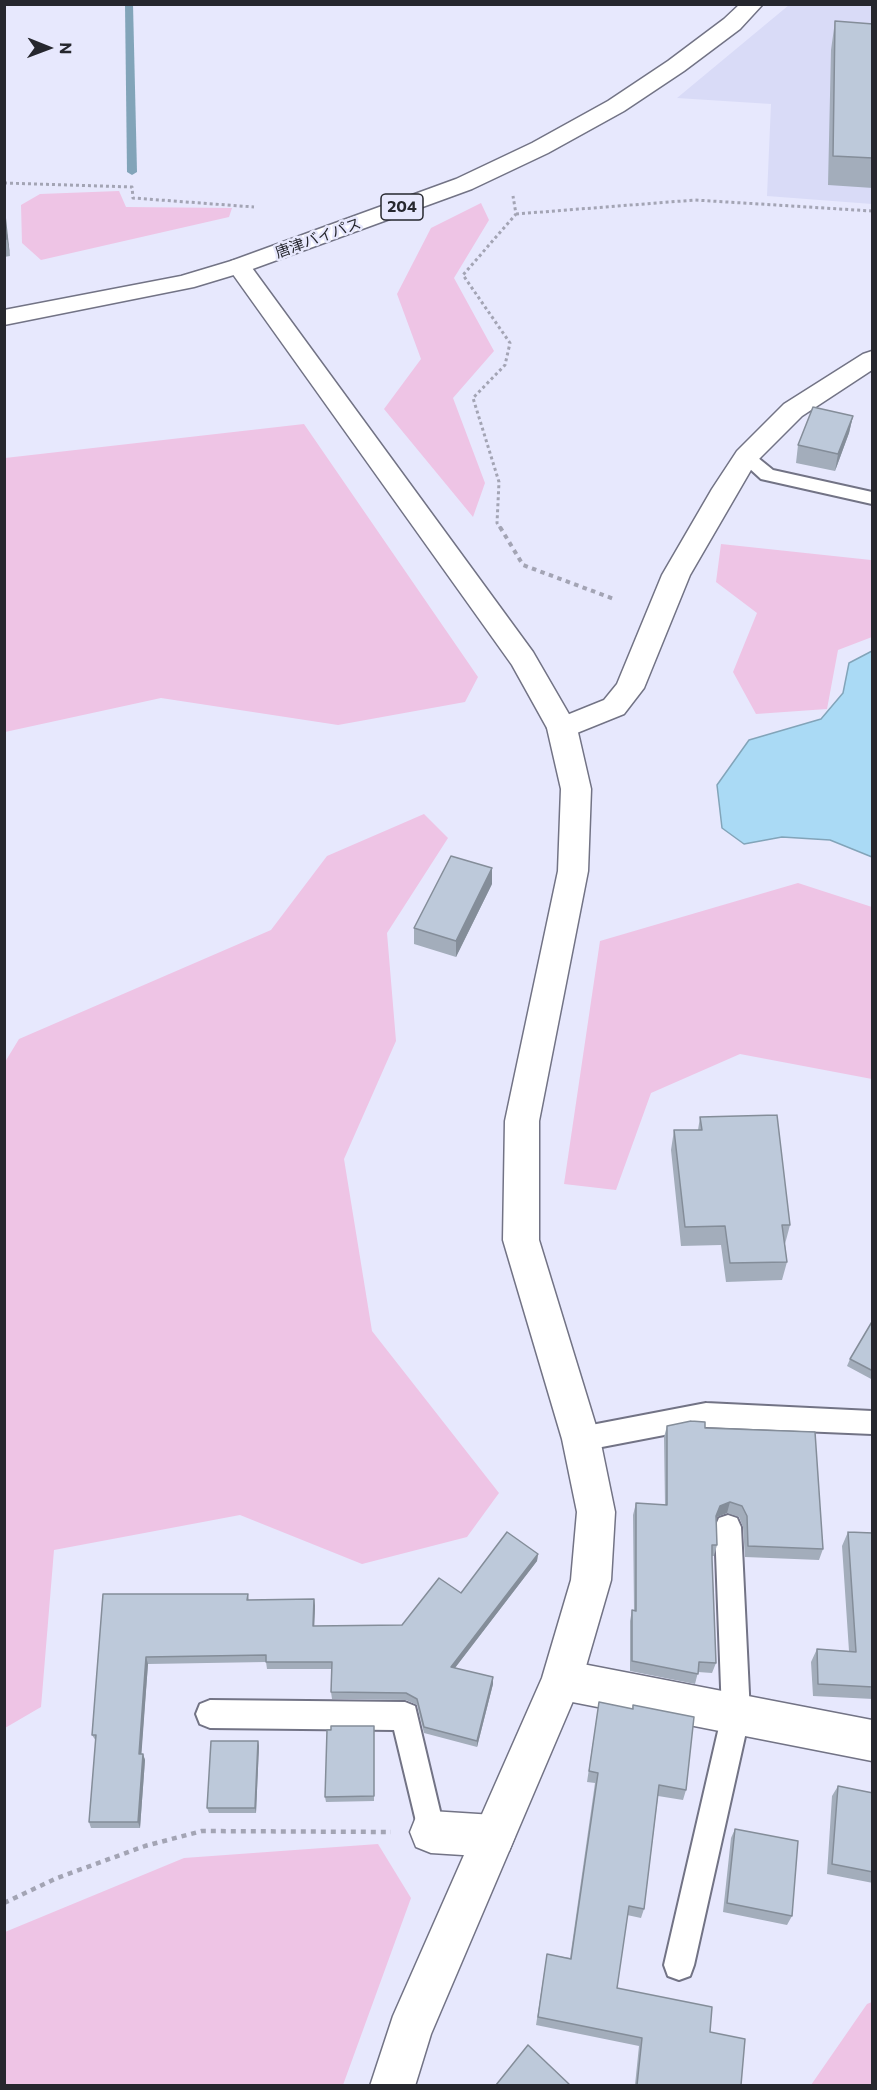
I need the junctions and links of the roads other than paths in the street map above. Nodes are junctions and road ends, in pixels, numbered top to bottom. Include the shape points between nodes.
1 (753, 4) edge
2 (239, 266) junction
3 (7, 317) edge
4 (873, 359) edge
5 (746, 457) junction
6 (873, 498) edge
7 (562, 728) junction
8 (873, 1423) edge
9 (580, 1439) junction
10 (728, 1527) dead end
11 (562, 1680) junction
12 (210, 1714) dead end
13 (736, 1714) junction
14 (873, 1741) edge
15 (431, 1832) joint
16 (494, 1836) junction
17 (679, 1965) dead end
18 (392, 2085) edge

1 - 2 main road, 唐津バイパス / 204 via 732,24 646,86 540,148 464,184
2 - 3 main road, 唐津バイパス / 204 via 185,282
2 - 7 main road via 523,659
4 - 5 main road via 793,410
5 - 6 lane via 767,475
5 - 7 main road via 676,575 630,688 614,707
7 - 9 main road via 576,789 573,871 522,1121 521,1240
8 - 9 lane via 706,1415
9 - 11 main road via 596,1512 591,1580
10 - 13 lane
11 - 13 main road
11 - 16 main road
12 - 15 lane via 405,1716
13 - 14 main road
13 - 17 lane
15 - 16 main road
16 - 18 main road via 409,2032

